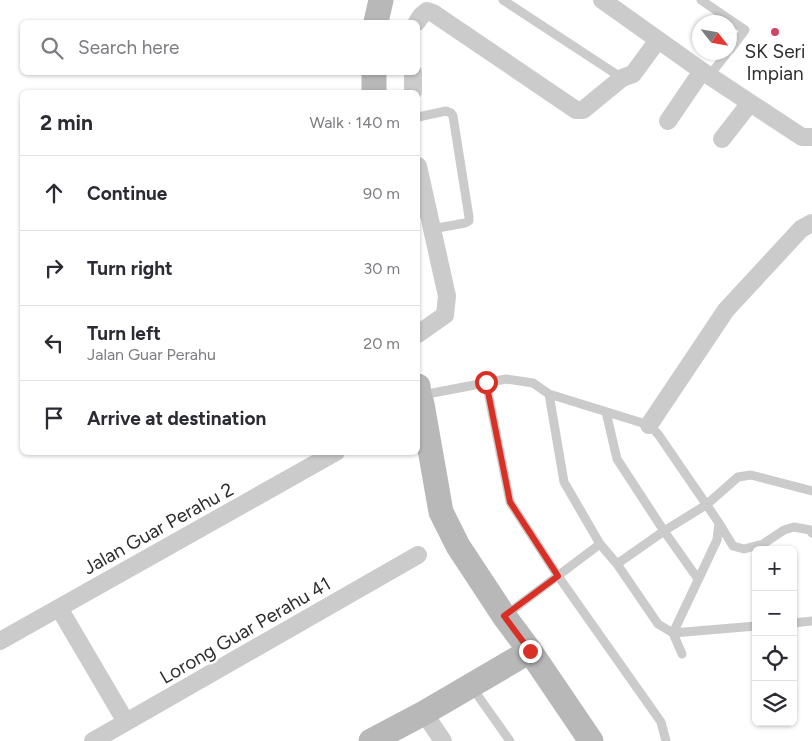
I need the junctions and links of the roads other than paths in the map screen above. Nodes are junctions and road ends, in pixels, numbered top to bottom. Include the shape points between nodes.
1 (381, 0) edge
2 (502, 0) edge
3 (602, 0) edge
4 (701, 0) edge
5 (723, 15) edge
6 (376, 20) edge
7 (418, 20) edge
8 (737, 25) edge
9 (658, 40) junction
10 (737, 40) edge
11 (720, 60) edge
12 (706, 74) junction
13 (374, 75) edge
14 (413, 75) edge
15 (622, 78) junction
16 (374, 90) edge
17 (413, 90) edge
18 (750, 102) junction
19 (420, 117) edge
20 (668, 121) dead end
21 (812, 137) edge
22 (722, 139) dead end
23 (420, 175) edge
24 (812, 222) edge
25 (432, 229) junction
26 (420, 333) edge
27 (486, 382) junction
28 (549, 394) junction
29 (420, 398) edge
30 (420, 403) edge
31 (606, 412) junction
32 (649, 425) junction
33 (331, 455) edge
34 (812, 491) edge
35 (706, 505) junction
36 (719, 523) junction
37 (664, 531) junction
38 (812, 534) edge
39 (600, 544) junction
40 (418, 555) dead end
41 (617, 564) junction
42 (558, 576) junction
43 (698, 579) junction
44 (59, 608) junction
45 (504, 616) junction
46 (812, 621) edge
47 (797, 623) edge
48 (752, 626) edge
49 (673, 633) junction
50 (0, 641) edge
51 (530, 651) junction
52 (682, 654) dead end
53 (471, 686) junction
54 (424, 713) junction
55 (126, 722) junction
56 (376, 740) edge
57 (92, 741) edge
58 (443, 741) edge
59 (510, 741) edge
60 (591, 741) edge
61 (666, 741) edge

1 - 6 street
2 - 15 lane
3 - 9 street
4 - 5 lane
7 - 15 street via 427,12 434,13 576,110 583,110
8 - 10 lane via 745,30
9 - 12 street
9 - 15 street via 632,74
11 - 12 lane
12 - 18 street
12 - 20 street
13 - 16 street
14 - 17 street
18 - 21 street via 802,137
18 - 22 street
19 - 25 lane via 446,111 453,116 469,217 469,222
23 - 25 street
24 - 32 street via 801,229 726,310
25 - 26 street via 447,296 445,315
27 - 28 lane via 506,379 533,383
27 - 29 lane
27 - 42 lane via 510,502
28 - 31 lane
28 - 39 lane via 564,482
30 - 45 street via 441,512 458,546
31 - 32 lane
31 - 37 lane via 617,459
32 - 35 lane
33 - 44 street, Jalan Guar Perahu 2
34 - 35 lane via 751,475 738,477
35 - 36 lane
35 - 37 lane
36 - 38 lane via 733,546 744,549 764,544 784,530 810,530
36 - 43 lane via 717,540
37 - 41 lane
37 - 43 lane
39 - 41 lane
39 - 42 lane
40 - 55 street, Lorong Guar Perahu 41
41 - 49 lane via 658,624
42 - 45 lane
42 - 61 lane via 661,722
43 - 49 lane
44 - 50 street, Jalan Guar Perahu 2
44 - 55 street
45 - 51 street
46 - 47 lane
48 - 49 lane
49 - 52 lane
51 - 53 street
51 - 60 street
53 - 54 street
53 - 59 lane
54 - 56 street
54 - 58 street
55 - 57 street, Lorong Guar Perahu 41

